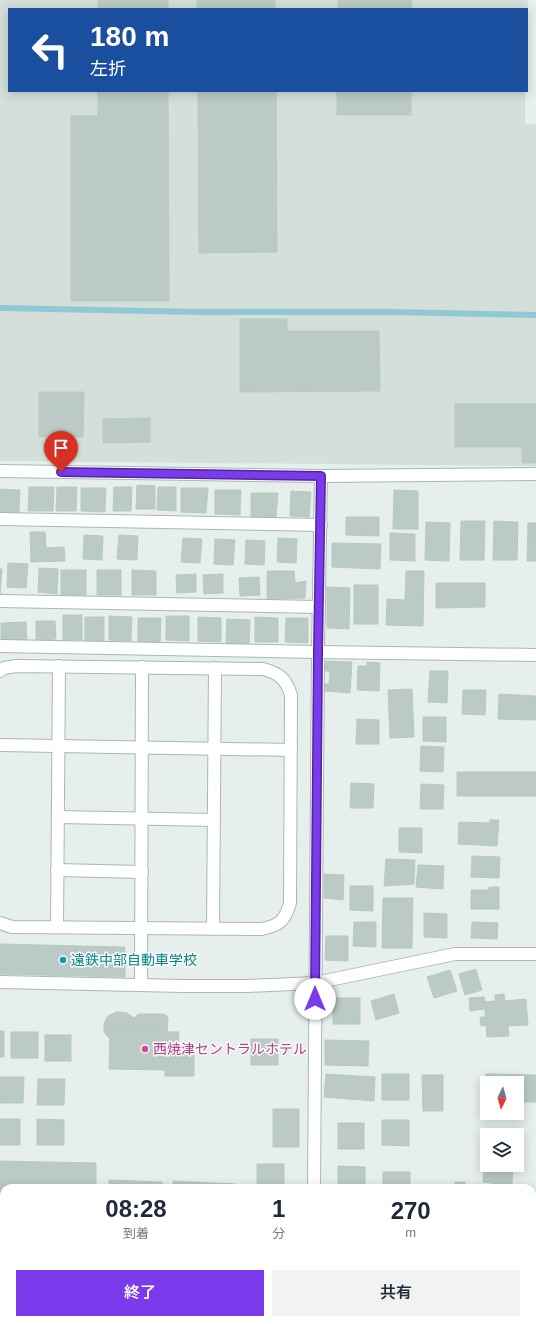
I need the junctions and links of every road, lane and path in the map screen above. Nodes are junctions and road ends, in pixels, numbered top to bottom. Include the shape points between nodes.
1 (0, 471) edge
2 (536, 474) edge
3 (321, 476) junction
4 (0, 519) edge
5 (320, 525) junction
6 (0, 601) edge
7 (319, 607) junction
8 (0, 646) edge
9 (318, 652) junction
10 (536, 655) edge
11 (59, 666) junction
12 (142, 667) junction
13 (215, 668) junction
14 (0, 671) edge
15 (0, 745) edge
16 (58, 746) junction
17 (142, 747) junction
18 (214, 748) junction
19 (291, 750) junction
20 (58, 817) junction
21 (142, 819) junction
22 (214, 820) junction
23 (58, 870) junction
24 (142, 872) junction
25 (0, 923) edge
26 (57, 928) junction
27 (142, 929) junction
28 (213, 929) junction
29 (536, 954) edge
30 (0, 982) edge
31 (316, 983) junction
32 (141, 986) junction
33 (314, 1184) edge

1 - 3 street
2 - 3 street
3 - 5 street
4 - 5 street
5 - 7 street
6 - 7 street
7 - 9 street
8 - 9 street
9 - 10 street
9 - 31 street
11 - 12 street
11 - 14 street via 16,666
11 - 16 street
12 - 13 street
12 - 17 street
13 - 18 street
13 - 19 street via 263,669 282,678 292,695
15 - 16 street
16 - 17 street
16 - 20 street
17 - 18 street
17 - 21 street
18 - 19 street
18 - 22 street
19 - 28 street via 290,903 287,914 280,923 272,927
20 - 21 street
20 - 23 street
21 - 22 street
21 - 24 street
22 - 28 street
23 - 24 street
23 - 26 street
24 - 27 street
25 - 26 street via 12,927
26 - 27 street
27 - 28 street
27 - 32 street
29 - 31 street via 455,954
30 - 32 street
31 - 32 street
31 - 33 street

